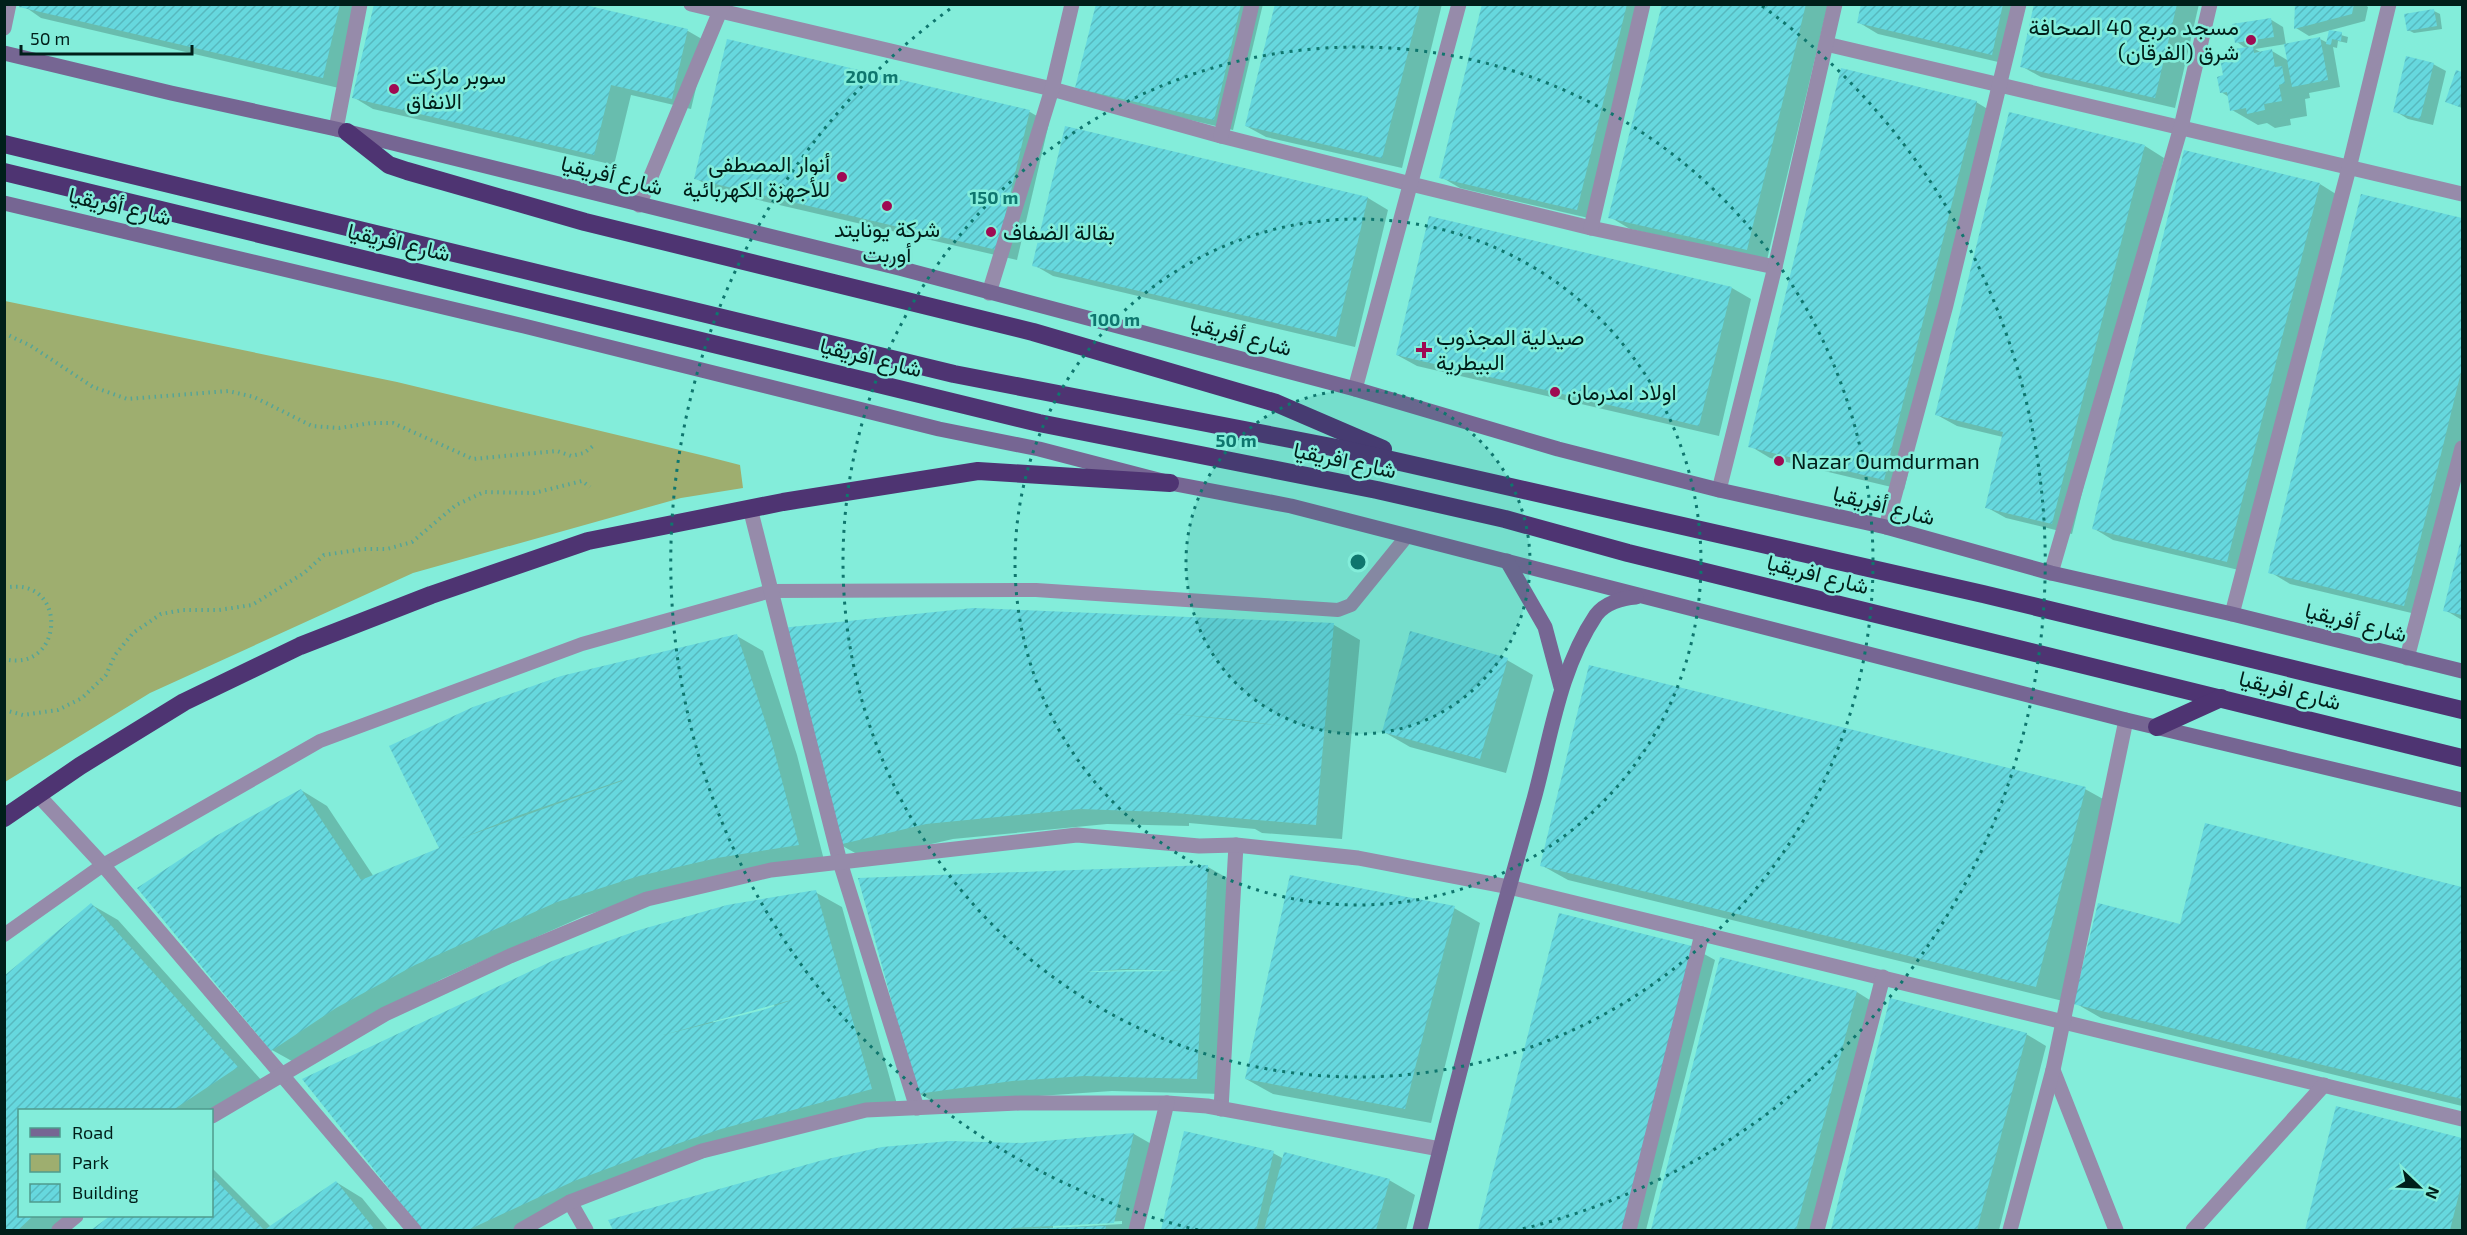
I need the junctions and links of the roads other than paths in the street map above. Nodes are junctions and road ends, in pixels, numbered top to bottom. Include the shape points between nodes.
1 (9, 4) edge
2 (360, 4) edge
3 (691, 4) edge
4 (1072, 4) edge
5 (1252, 4) edge
6 (1459, 4) edge
7 (1643, 4) edge
8 (1835, 4) edge
9 (2019, 4) edge
10 (2210, 4) edge
11 (2389, 4) edge
12 (722, 8) edge
13 (4, 28) edge
14 (1826, 44) junction
15 (4, 53) edge
16 (2000, 84) junction
17 (1052, 89) junction
18 (2181, 127) junction
19 (342, 131) junction
20 (1221, 136) junction
21 (4, 144) edge
22 (2349, 168) junction
23 (4, 172) edge
24 (1411, 184) junction
25 (2463, 194) edge
26 (4, 202) edge
27 (639, 205) junction
28 (1591, 228) junction
29 (1775, 267) junction
30 (989, 293) junction
31 (1355, 389) junction
32 (2463, 448) edge
33 (1424, 467) junction
34 (1170, 483) junction
35 (1719, 490) junction
36 (750, 508) junction
37 (1886, 527) junction
38 (1407, 536) junction
39 (1507, 561) junction
40 (2051, 573) junction
41 (771, 591) junction
42 (1648, 597) junction
43 (2232, 614) junction
44 (2407, 658) junction
45 (2463, 671) edge
46 (1561, 687) junction
47 (2222, 698) junction
48 (2463, 710) edge
49 (2126, 720) junction
50 (2157, 727) junction
51 (2463, 758) edge
52 (38, 795) junction
53 (2463, 800) edge
54 (4, 818) edge
55 (1236, 845) junction
56 (840, 862) junction
57 (103, 865) junction
58 (1509, 887) junction
59 (1702, 934) junction
60 (4, 935) edge
61 (1883, 977) junction
62 (2062, 1021) junction
63 (2053, 1070) junction
64 (280, 1073) junction
65 (2324, 1085) junction
66 (1167, 1103) junction
67 (917, 1108) junction
68 (1221, 1109) junction
69 (213, 1115) edge
70 (2463, 1119) edge
71 (1440, 1149) junction
72 (570, 1202) junction
73 (74, 1217) edge
74 (59, 1230) edge
75 (414, 1230) edge
76 (521, 1230) edge
77 (586, 1230) edge
78 (1136, 1230) edge
79 (1420, 1230) edge
80 (1629, 1230) edge
81 (1817, 1230) edge
82 (2010, 1230) edge
83 (2115, 1230) edge
84 (2193, 1230) edge

1 - 13 street
2 - 19 street
3 - 12 street
4 - 17 street
5 - 20 street
6 - 24 street
7 - 28 street
8 - 14 street
9 - 16 street
10 - 18 street
11 - 22 street
12 - 17 street
12 - 27 street
14 - 16 street
14 - 29 street
15 - 19 street, شارع أفريقيا
16 - 18 street
16 - 37 street
17 - 20 street
17 - 30 street
18 - 22 street
18 - 40 street
19 - 27 street, شارع أفريقيا
19 - 33 highway via 389,165 407,171 585,222 1033,332 1276,403
20 - 24 street
21 - 33 highway, شارع افريقيا via 954,374
22 - 25 street
22 - 43 street
23 - 47 highway, شارع افريقيا via 1039,423 1505,519
24 - 28 street
24 - 31 street
26 - 34 street, شارع أفريقيا
27 - 30 street, شارع أفريقيا via 899,267
28 - 29 street
29 - 35 street
30 - 31 street, شارع أفريقيا
31 - 35 street, شارع أفريقيا via 1558,449
32 - 44 street
33 - 48 highway, شارع افريقيا via 1983,594
34 - 36 highway via 978,471
34 - 38 street, شارع أفريقيا via 1291,506
35 - 37 street, شارع أفريقيا
36 - 41 street
36 - 52 highway via 588,541 431,595 300,646 184,702
37 - 40 street, شارع أفريقيا
38 - 39 street, شارع أفريقيا
38 - 41 lane via 1351,604 1338,610 1036,590
39 - 42 street, شارع أفريقيا
39 - 46 street via 1545,627
40 - 43 street, شارع أفريقيا
41 - 56 street
41 - 57 lane via 582,644 320,741
42 - 46 street via 1621,598 1597,613
42 - 49 street, شارع أفريقيا
43 - 44 street, شارع أفريقيا
44 - 45 street, شارع أفريقيا
46 - 58 street
47 - 50 highway
47 - 51 highway, شارع افريقيا
49 - 50 street, شارع أفريقيا
49 - 62 street
50 - 53 street, شارع أفريقيا
52 - 54 highway
52 - 57 street
55 - 56 street via 1199,846 1077,835
55 - 58 street via 1358,858
55 - 68 street
56 - 64 street via 771,870 647,899 385,1014
56 - 67 street
57 - 60 lane
57 - 64 street
58 - 59 street
58 - 71 street
59 - 61 street
59 - 80 street
61 - 62 street
61 - 81 street
62 - 63 street
62 - 65 street
63 - 82 street
63 - 83 street
64 - 69 street
64 - 75 street
65 - 70 street
65 - 84 street
66 - 67 street
66 - 68 street
66 - 78 street
67 - 72 street via 866,1110 702,1151
68 - 71 street
71 - 79 street
72 - 76 street
72 - 77 street
73 - 74 street

